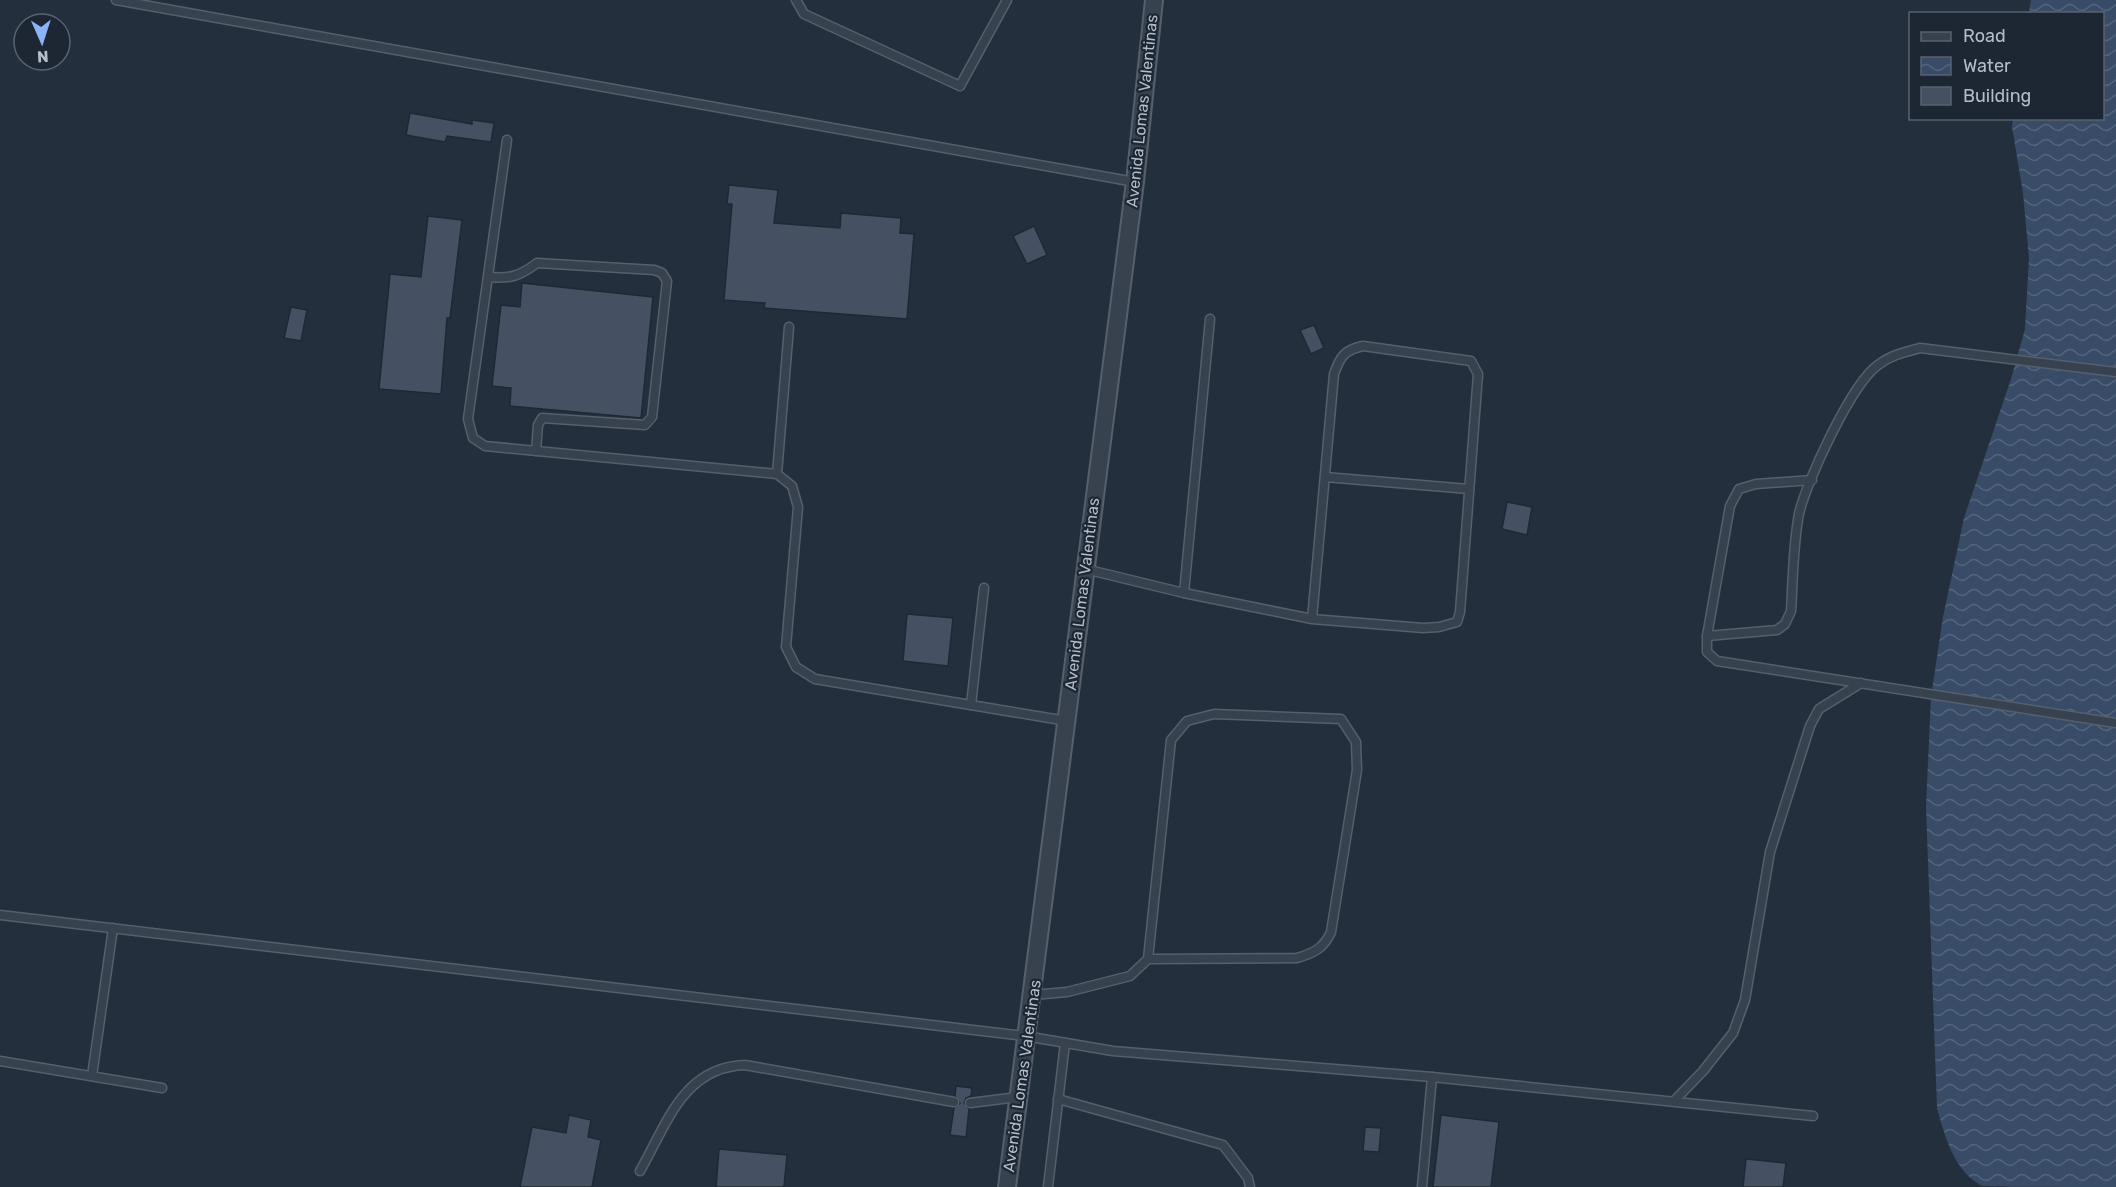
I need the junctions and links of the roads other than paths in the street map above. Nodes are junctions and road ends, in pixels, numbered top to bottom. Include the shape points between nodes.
1 (116, 0) edge
2 (796, 0) edge
3 (1007, 0) edge
4 (1154, 0) edge
5 (507, 140) dead end
6 (1135, 182) junction
7 (489, 277) junction
8 (1210, 319) dead end
9 (789, 327) dead end
10 (2116, 372) edge
11 (536, 451) junction
12 (777, 474) junction
13 (1325, 477) junction
14 (1812, 480) junction
15 (1469, 489) junction
16 (1084, 569) junction
17 (984, 588) dead end
18 (1184, 593) junction
19 (1312, 619) junction
20 (1707, 636) junction
21 (1861, 683) junction
22 (972, 705) junction
23 (1067, 721) junction
24 (2116, 723) edge
25 (0, 915) edge
26 (113, 928) junction
27 (1148, 958) junction
28 (1033, 995) junction
29 (1025, 1036) junction
30 (1065, 1043) junction
31 (0, 1061) edge
32 (92, 1076) junction
33 (1432, 1077) junction
34 (162, 1088) dead end
35 (1018, 1097) junction
36 (1058, 1099) junction
37 (1674, 1101) junction
38 (954, 1102) dead end
39 (970, 1103) dead end
40 (1813, 1116) dead end
41 (640, 1171) dead end
42 (1007, 1187) edge
43 (1048, 1187) edge
44 (1250, 1187) edge
45 (1422, 1187) edge

1 - 6 lane
2 - 3 lane via 804,14 960,86
4 - 6 street, Avenida Lomas Valentinas
5 - 7 lane
6 - 16 street, Avenida Lomas Valentinas
7 - 11 lane via 468,419 473,438 485,446
7 - 11 lane via 508,279 522,275 537,263 654,270 667,281 652,417 645,425 542,418 537,425
8 - 18 lane
9 - 12 lane
10 - 14 lane via 1920,348 1899,353 1876,366 1854,393
11 - 12 lane
12 - 22 lane via 792,486 798,507 786,647 796,667 815,679
13 - 15 lane
13 - 15 lane via 1334,374 1341,356 1350,348 1363,346 1459,358 1475,365 1478,374
13 - 19 lane
14 - 20 lane via 1756,483 1739,489 1730,506
14 - 20 lane via 1799,514 1791,611 1785,624 1777,630
15 - 19 lane via 1461,612 1457,622 1423,627
16 - 18 lane
16 - 23 street, Avenida Lomas Valentinas
17 - 22 lane
18 - 19 lane
20 - 21 lane via 1707,652 1717,661
21 - 24 lane
21 - 37 lane via 1819,709 1810,726 1770,852 1745,1000 1733,1033
22 - 23 lane
23 - 28 street, Avenida Lomas Valentinas
25 - 26 lane
26 - 29 lane
26 - 32 lane
27 - 27 lane via 1171,740 1187,721 1214,714 1341,719 1356,742 1357,770 1327,942 1314,953 1297,958
27 - 28 lane via 1130,976 1067,992
28 - 29 street, Avenida Lomas Valentinas
29 - 30 lane
29 - 35 street, Avenida Lomas Valentinas
30 - 33 lane via 1113,1051
30 - 36 lane
31 - 32 lane
32 - 34 lane
33 - 37 lane
33 - 45 lane
35 - 39 lane
35 - 42 street, Avenida Lomas Valentinas
36 - 43 lane
36 - 44 lane via 1223,1145 1248,1178
37 - 40 lane
38 - 41 lane via 727,1065 705,1074 685,1091

